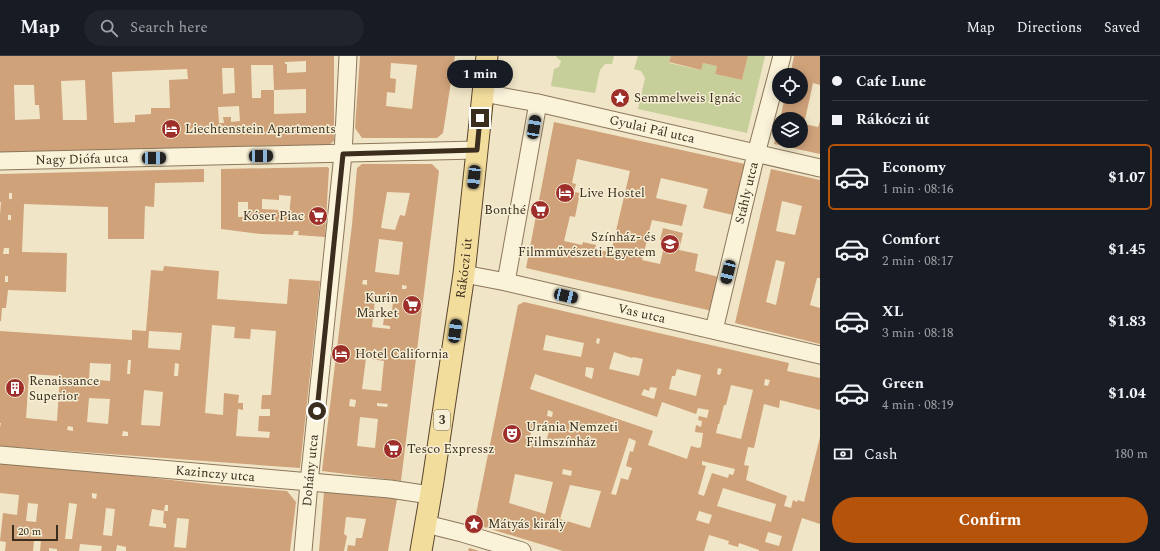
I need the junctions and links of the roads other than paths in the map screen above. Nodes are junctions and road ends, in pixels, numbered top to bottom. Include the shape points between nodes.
1 (348, 56) edge
2 (487, 56) edge
3 (782, 56) edge
4 (483, 93) junction
5 (538, 103) junction
6 (477, 150) junction
7 (343, 154) junction
8 (756, 154) junction
9 (0, 162) edge
10 (820, 168) edge
11 (464, 274) junction
12 (506, 282) junction
13 (714, 330) junction
14 (820, 355) edge
15 (0, 455) edge
16 (309, 483) junction
17 (430, 495) junction
18 (426, 524) junction
19 (303, 551) edge
20 (421, 551) edge
21 (522, 551) edge

1 - 7 street, Dohány utca
2 - 4 main road, Rákóczi út / 3
3 - 8 street, Stáhly utca
4 - 5 street, Gyulai Pál utca
4 - 6 main road, Rákóczi út / 3
5 - 8 street, Gyulai Pál utca
5 - 12 street
6 - 7 street, Nagy Diófa utca
6 - 11 main road, Rákóczi út / 3
7 - 9 street, Nagy Diófa utca
7 - 16 street, Dohány utca via 329,246
8 - 10 street, Gyulai Pál utca
8 - 13 street, Stáhly utca
11 - 12 street, Vas utca
11 - 17 main road, Rákóczi út / 3
12 - 13 street, Vas utca
13 - 14 street, Vas utca
15 - 16 street, Kazinczy utca
16 - 17 street, Kazinczy utca via 390,489
16 - 19 street, Dohány utca
17 - 18 main road, Rákóczi út / 3
18 - 20 main road, Rákóczi út / 3
18 - 21 street

